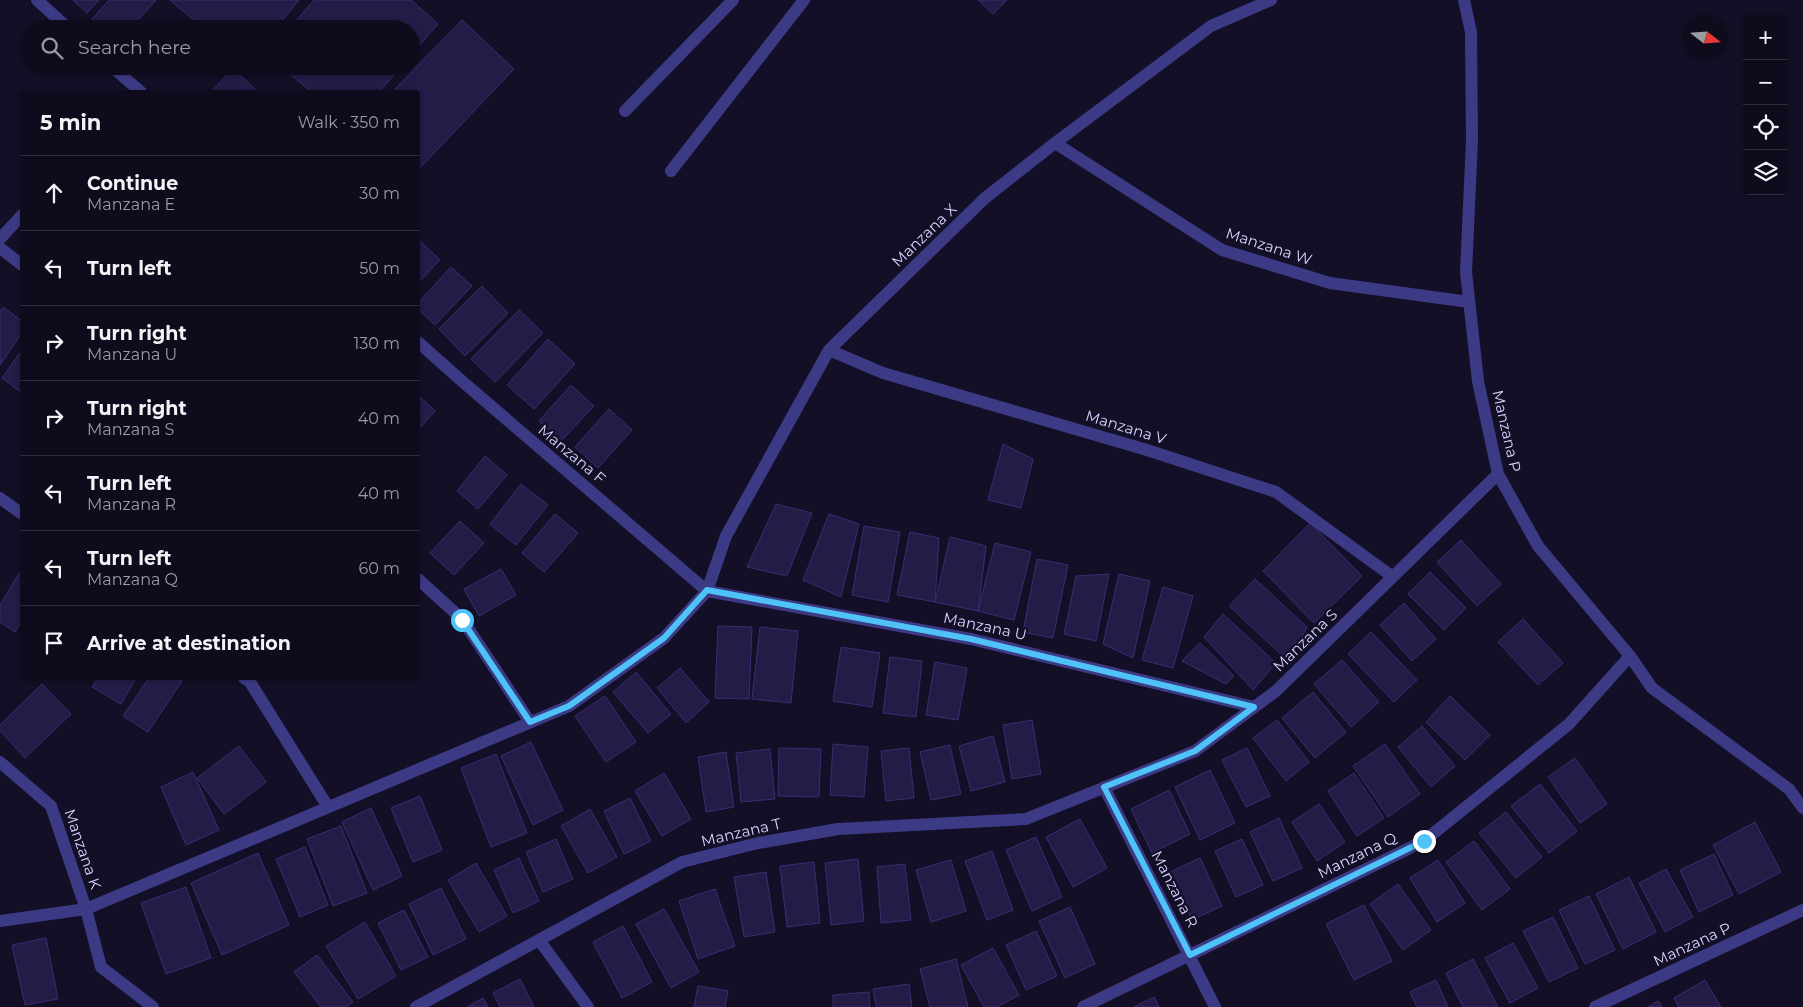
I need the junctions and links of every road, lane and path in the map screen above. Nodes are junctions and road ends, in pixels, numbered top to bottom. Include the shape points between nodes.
1 (37, 0) edge
2 (733, 0) edge
3 (804, 0) edge
4 (1271, 0) edge
5 (1464, 0) edge
6 (59, 20) edge
7 (120, 75) edge
8 (136, 90) edge
9 (625, 111) dead end
10 (1055, 143) junction
11 (671, 171) dead end
12 (20, 217) edge
13 (0, 239) edge
14 (0, 248) edge
15 (20, 263) edge
16 (1470, 302) junction
17 (420, 344) edge
18 (829, 350) junction
19 (1498, 474) junction
20 (0, 498) edge
21 (20, 513) edge
22 (1392, 577) junction
23 (420, 581) edge
24 (707, 590) junction
25 (1630, 656) junction
26 (247, 680) edge
27 (1254, 707) junction
28 (530, 722) junction
29 (0, 762) edge
30 (1104, 787) junction
31 (328, 807) junction
32 (1803, 808) edge
33 (86, 909) junction
34 (1803, 910) edge
35 (0, 921) edge
36 (539, 940) junction
37 (1190, 955) junction
38 (153, 1007) edge
39 (416, 1007) edge
40 (588, 1007) edge
41 (1083, 1007) edge
42 (1216, 1007) edge
43 (1595, 1007) edge

1 - 6 street
2 - 9 street
3 - 11 street
4 - 10 street, Manzana X via 1211,26
5 - 16 street, Manzana P via 1471,32 1472,140 1466,272
7 - 8 street
10 - 16 street, Manzana W via 1222,250 1330,283
10 - 18 street, Manzana X via 986,198
12 - 13 street
14 - 15 street
16 - 19 street, Manzana P via 1478,381
17 - 24 street, Manzana F
18 - 22 street, Manzana V via 883,373 1148,450 1276,492
18 - 24 street, Manzana X via 726,536
19 - 22 street, Manzana S
19 - 25 street, Manzana P via 1538,546
20 - 21 street
22 - 27 street, Manzana S via 1276,691
23 - 28 street via 462,620
24 - 27 street, Manzana U via 971,639
24 - 28 street via 664,638 569,706
25 - 32 street, Manzana P via 1652,688 1789,789
25 - 37 street, Manzana Q via 1569,724 1424,841
26 - 31 street
27 - 30 street, Manzana S via 1195,751
28 - 31 street
29 - 33 street, Manzana K via 51,806
30 - 36 street, Manzana T via 1026,819 838,829 758,843 682,862
30 - 37 street, Manzana R
31 - 33 street
33 - 35 street
33 - 38 street via 101,967
34 - 43 street, Manzana P
36 - 39 street, Manzana T
36 - 40 street
37 - 41 street, Manzana Q
37 - 42 street, Manzana R

